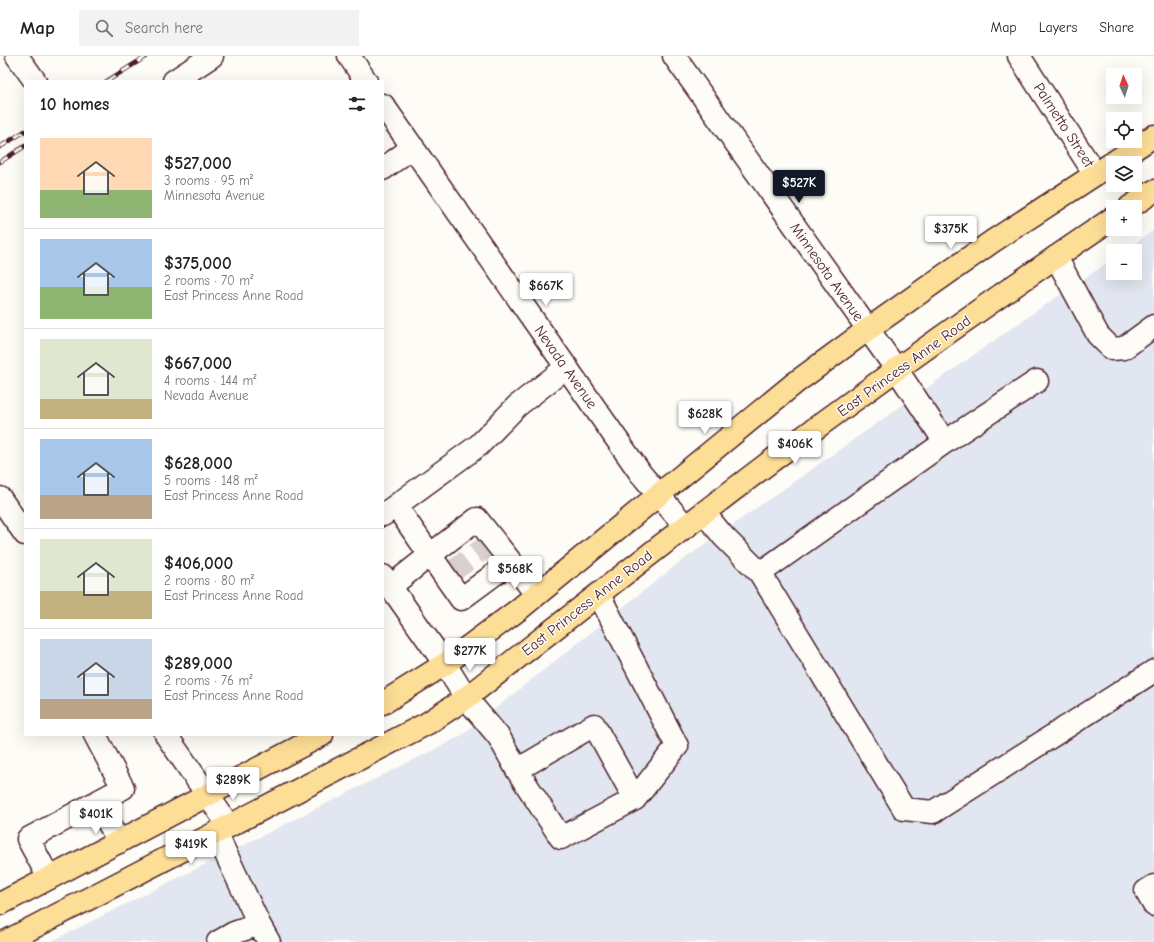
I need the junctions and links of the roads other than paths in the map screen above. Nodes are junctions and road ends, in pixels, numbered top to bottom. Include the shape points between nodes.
1 (17, 56) edge
2 (212, 56) edge
3 (349, 56) edge
4 (674, 56) edge
5 (1019, 56) edge
6 (35, 80) edge
7 (176, 80) edge
8 (365, 80) edge
9 (384, 106) edge
10 (1154, 136) edge
11 (413, 147) junction
12 (384, 168) edge
13 (1095, 174) junction
14 (1154, 191) edge
15 (1140, 200) edge
16 (1106, 223) edge
17 (1056, 257) junction
18 (1154, 326) edge
19 (867, 330) junction
20 (567, 367) junction
21 (897, 370) junction
22 (1037, 381) dead end
23 (945, 442) junction
24 (658, 495) junction
25 (0, 498) edge
26 (389, 510) edge
27 (704, 513) junction
28 (686, 527) junction
29 (24, 533) edge
30 (430, 555) junction
31 (511, 562) junction
32 (760, 573) junction
33 (387, 581) edge
34 (536, 594) junction
35 (599, 595) junction
36 (445, 664) junction
37 (1154, 671) edge
38 (466, 698) junction
39 (384, 702) edge
40 (96, 736) edge
41 (167, 736) edge
42 (320, 736) edge
43 (518, 770) junction
44 (208, 795) junction
45 (635, 799) junction
46 (97, 802) junction
47 (223, 830) junction
48 (119, 842) junction
49 (49, 878) junction
50 (1154, 886) edge
51 (0, 904) edge
52 (1154, 905) edge
53 (264, 933) edge
54 (5, 942) edge
55 (218, 942) edge

1 - 6 street
2 - 7 street
3 - 8 street
4 - 19 street, Minnesota Avenue
5 - 13 street, Palmetto Street
9 - 11 street, Nevada Avenue
10 - 13 main road
11 - 12 street
11 - 20 street, Nevada Avenue
13 - 19 main road via 993,241
14 - 15 main road
16 - 17 main road, East Princess Anne Road
17 - 18 street via 1098,335 1112,349 1124,348
17 - 21 main road, East Princess Anne Road
19 - 21 street, Minnesota Avenue
19 - 24 main road via 795,383
20 - 24 street, Nevada Avenue
20 - 26 street via 517,406 479,445
21 - 23 street, Minnesota Avenue
21 - 27 main road, East Princess Anne Road
22 - 23 street
23 - 32 street
24 - 28 street, Nevada Avenue
24 - 34 main road
25 - 29 street
26 - 30 street
27 - 28 main road, East Princess Anne Road
27 - 32 street
28 - 35 main road, East Princess Anne Road
30 - 31 street via 477,519 489,544
30 - 31 street via 461,599
30 - 33 street
31 - 34 street
32 - 37 street via 904,809 933,812
33 - 36 street
34 - 36 main road
35 - 38 main road, East Princess Anne Road
35 - 45 street via 677,746
36 - 38 street
36 - 39 main road
38 - 43 street via 499,737
38 - 47 main road, East Princess Anne Road via 428,723
40 - 46 street via 124,788
41 - 44 street
42 - 44 main road
43 - 45 street via 561,838
43 - 45 street via 594,725
44 - 47 street
44 - 48 main road
46 - 48 street
46 - 49 street via 28,839
47 - 53 street
47 - 54 main road, East Princess Anne Road
48 - 49 main road
49 - 51 main road
50 - 52 street via 1146,891
53 - 55 street via 234,934

